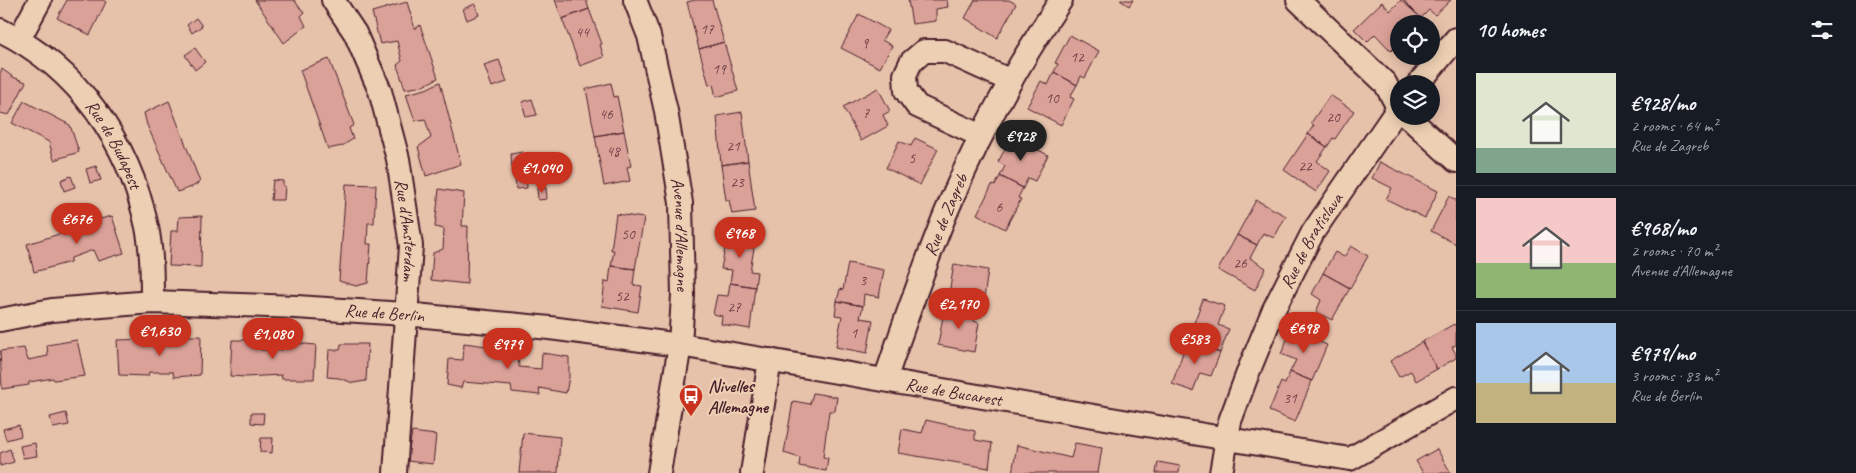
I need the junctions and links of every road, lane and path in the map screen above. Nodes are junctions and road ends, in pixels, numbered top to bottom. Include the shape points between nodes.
1 (40, 0) edge
2 (333, 0) edge
3 (635, 0) edge
4 (1061, 0) edge
5 (1298, 0) edge
6 (9, 34) edge
7 (1456, 39) edge
8 (1426, 75) edge
9 (1012, 81) junction
10 (1390, 91) edge
11 (1390, 125) edge
12 (1417, 125) edge
13 (981, 136) junction
14 (1456, 161) edge
15 (152, 302) junction
16 (405, 314) junction
17 (0, 320) edge
18 (680, 345) junction
19 (770, 360) junction
20 (885, 380) junction
21 (1456, 398) edge
22 (1228, 440) junction
23 (395, 473) edge
24 (659, 473) edge
25 (752, 473) edge
26 (1221, 473) edge

1 - 6 street
2 - 16 street, Rue d'Amsterdam via 354,33 380,91 398,158 411,246
3 - 18 street, Avenue d'Allemagne via 649,36 666,111 681,203 684,294
4 - 9 street, Rue de Zagreb
5 - 10 street
6 - 15 street, Rue de Budapest via 41,53 73,82 119,144 146,226 152,262
7 - 8 street
9 - 13 street, Rue de Zagreb
9 - 13 street via 944,51 924,51 911,62 905,75 906,91 917,106
11 - 22 street, Rue de Bratislava via 1308,240 1248,370 1230,421
12 - 14 street
13 - 20 street, Rue de Zagreb via 913,297
15 - 16 street, Rue de Berlin
15 - 17 street, Rue de Berlin via 52,310
16 - 18 street, Rue de Berlin
16 - 23 street, Rue d'Amsterdam
18 - 19 street, Rue de Bucarest
18 - 24 street, Avenue d'Allemagne
19 - 20 street, Rue de Bucarest
19 - 25 street
20 - 22 street, Rue de Bucarest
21 - 22 street, Rue de Bucarest via 1350,459
22 - 26 street, Rue de Bratislava

